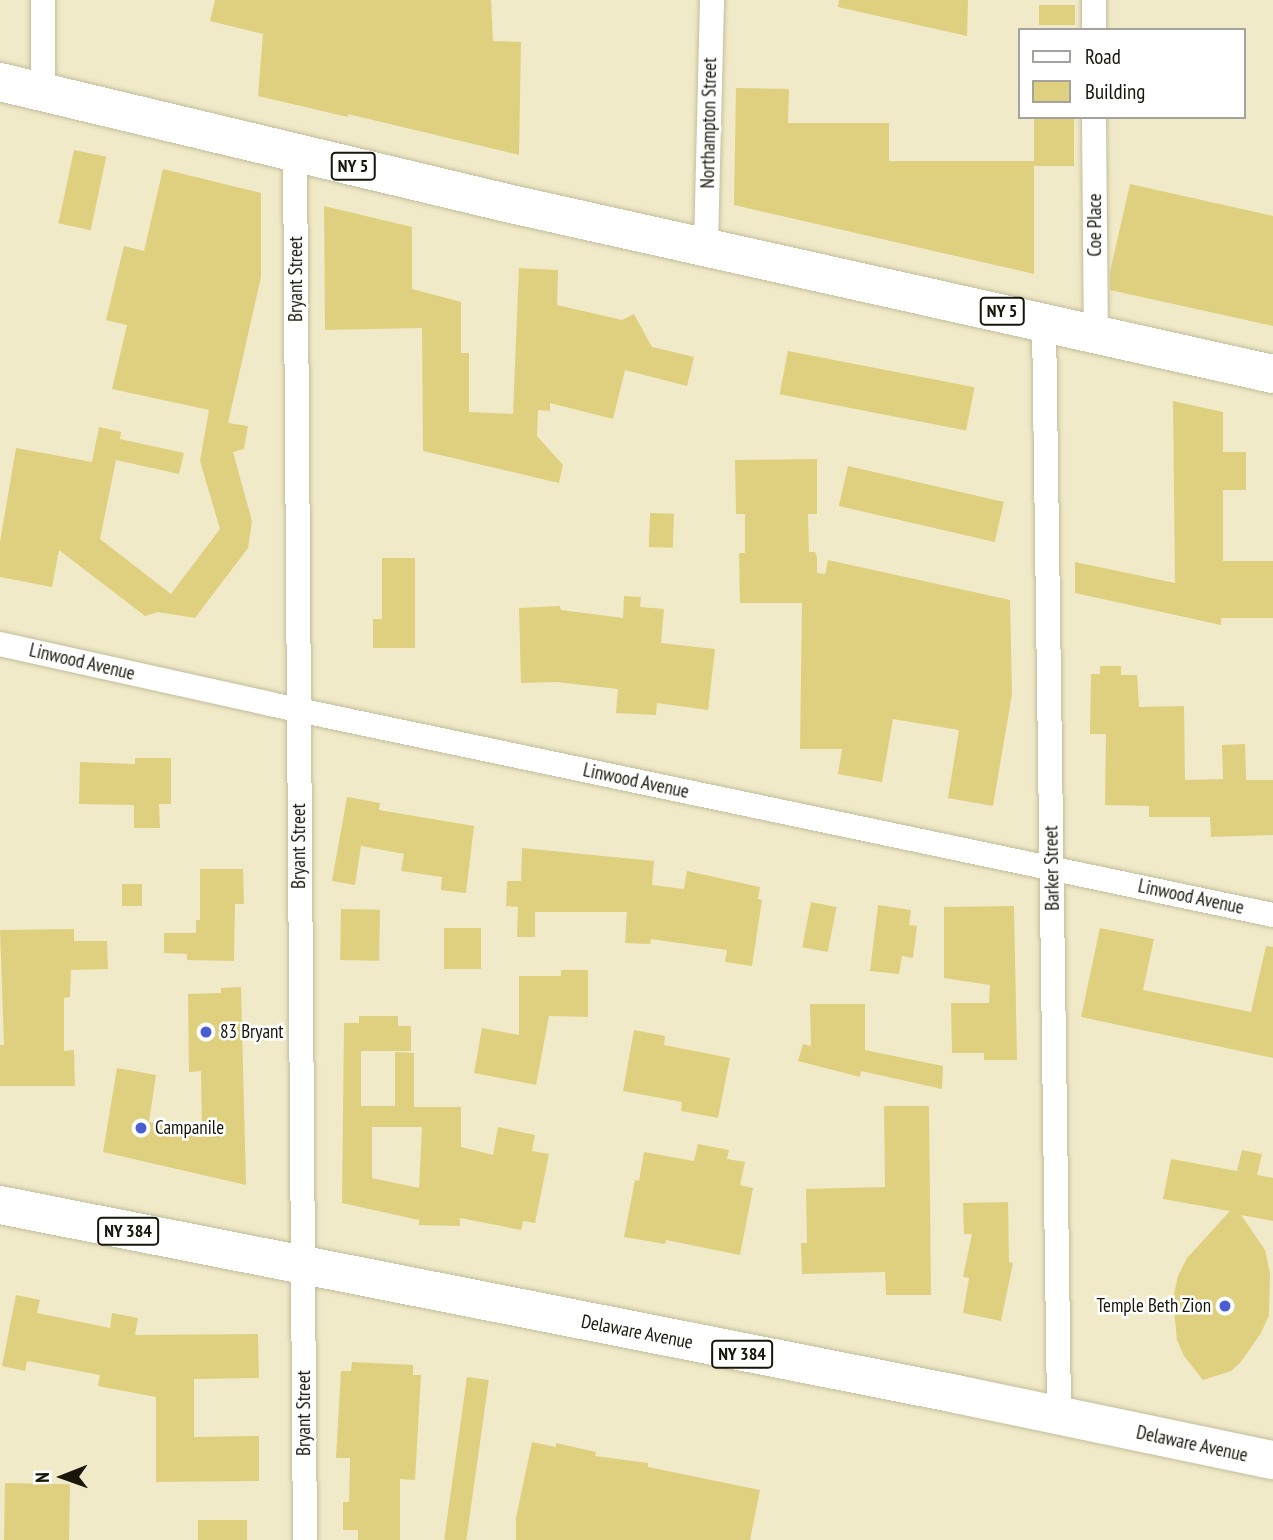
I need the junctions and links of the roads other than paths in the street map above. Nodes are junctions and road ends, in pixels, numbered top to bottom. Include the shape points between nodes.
1 (43, 0) edge
2 (712, 0) edge
3 (1094, 0) edge
4 (1094, 28) edge
5 (0, 82) edge
6 (43, 92) junction
7 (1094, 119) edge
8 (295, 152) junction
9 (706, 246) junction
10 (1044, 321) junction
11 (1096, 334) junction
12 (1273, 374) edge
13 (0, 644) edge
14 (298, 710) junction
15 (1052, 867) junction
16 (1273, 915) edge
17 (0, 1205) edge
18 (303, 1266) junction
19 (1059, 1415) junction
20 (1273, 1460) edge
21 (305, 1540) edge

1 - 6 street
2 - 9 street, Northampton Street
3 - 4 street
5 - 6 main road, NY 5
6 - 8 main road, NY 5
7 - 11 street, Coe Place
8 - 9 main road, NY 5
8 - 14 street, Bryant Street
9 - 10 main road, NY 5
10 - 11 main road, NY 5
10 - 15 street, Barker Street
11 - 12 main road, NY 5
13 - 14 street, Linwood Avenue
14 - 15 street, Linwood Avenue
14 - 18 street, Bryant Street
15 - 16 street, Linwood Avenue
15 - 19 street, Barker Street
17 - 18 main road, Delaware Avenue / NY 384
18 - 19 main road, Delaware Avenue / NY 384
18 - 21 street, Bryant Street
19 - 20 main road, Delaware Avenue / NY 384

